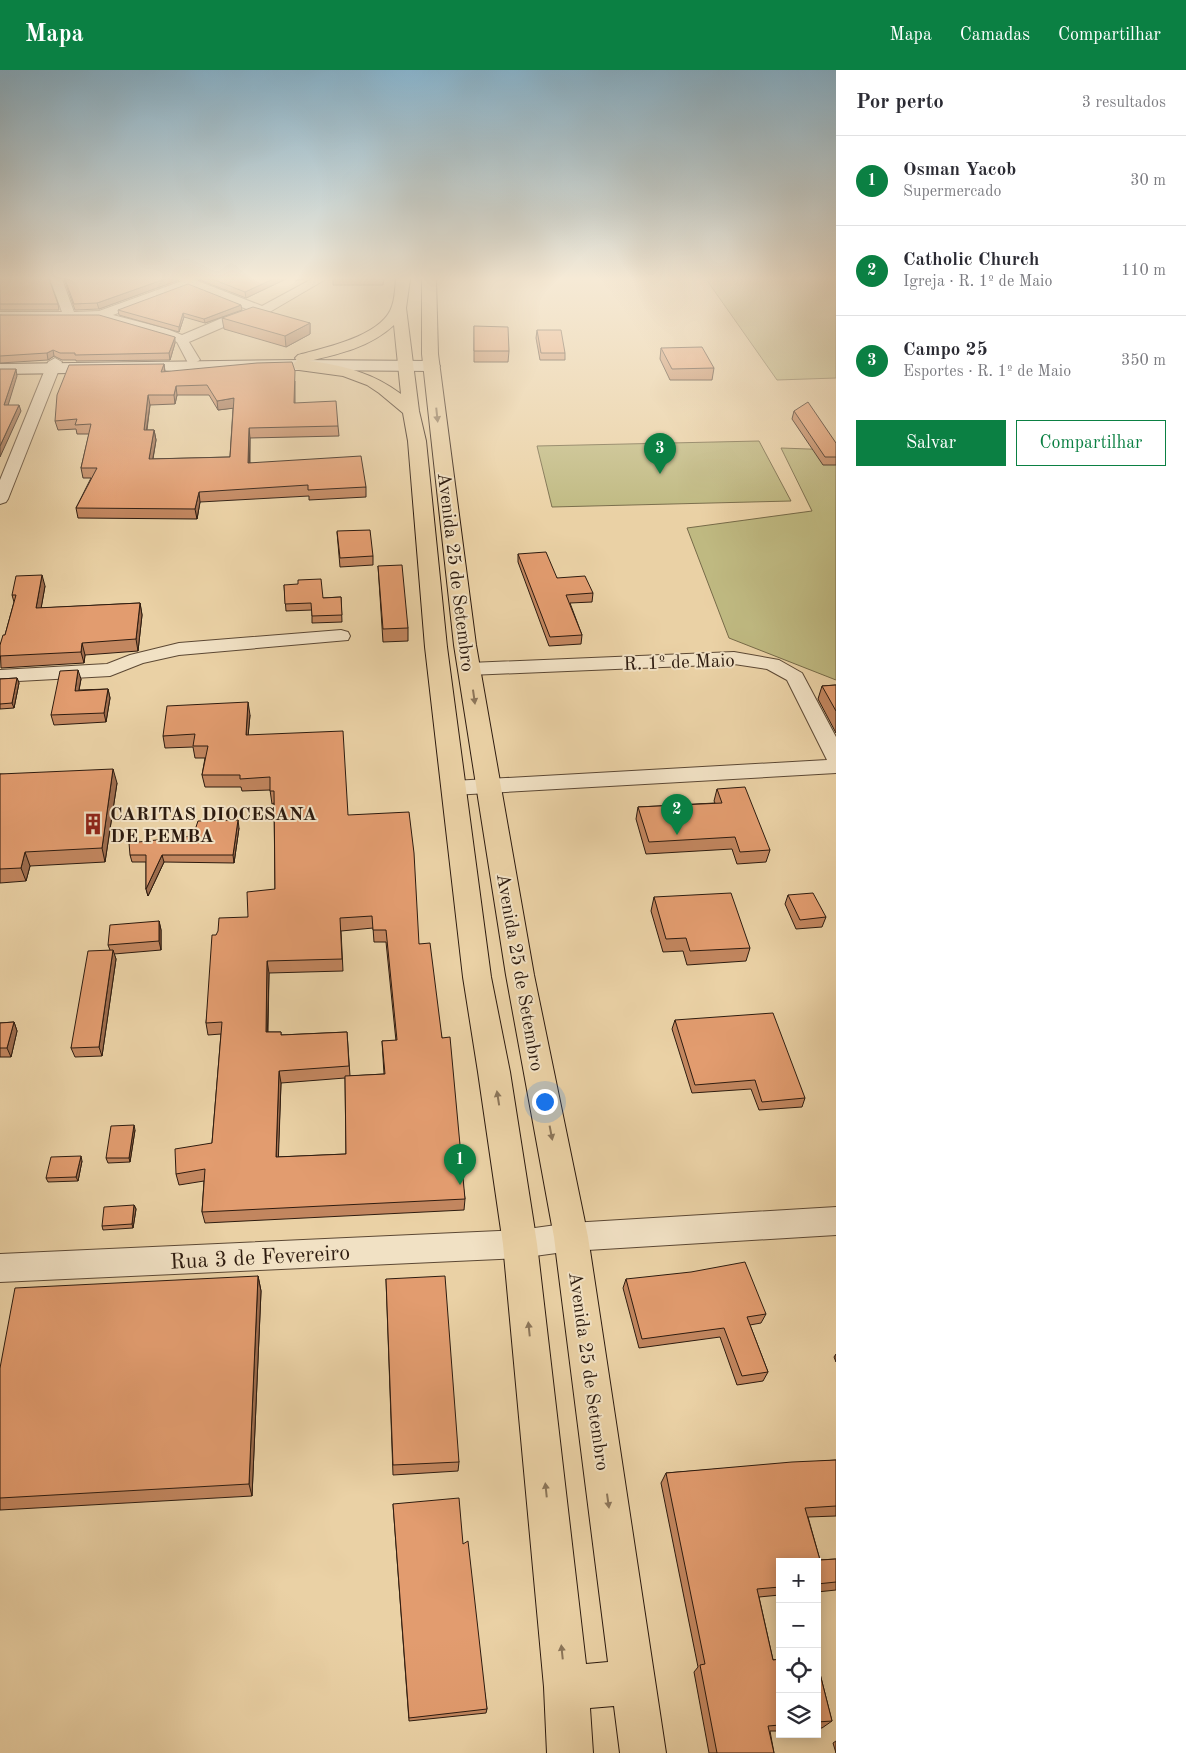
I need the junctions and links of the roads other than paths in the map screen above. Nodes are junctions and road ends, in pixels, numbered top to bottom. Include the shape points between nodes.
1 (314, 358) edge
2 (417, 358) edge
3 (418, 358) edge
4 (192, 360) joint
5 (418, 361) junction
6 (299, 362) junction
7 (0, 364) edge
8 (53, 365) junction
9 (0, 369) edge
10 (411, 411) junction
11 (0, 499) edge
12 (341, 636) dead end
13 (436, 648) junction
14 (467, 657) junction
15 (0, 676) edge
16 (836, 757) edge
17 (836, 766) edge
18 (487, 786) junction
19 (453, 788) junction
20 (520, 975) junction
21 (477, 978) junction
22 (836, 1221) edge
23 (571, 1237) junction
24 (520, 1244) junction
25 (0, 1268) edge
26 (633, 1682) junction
27 (566, 1687) junction
28 (570, 1753) edge
29 (643, 1753) edge

1 - 6 highway
2 - 5 highway, Avenida 25 de Setembro
3 - 5 highway, Avenida 25 de Setembro
4 - 6 main road
4 - 8 main road
5 - 6 main road
5 - 10 highway, Avenida 25 de Setembro
5 -> 14 highway, Avenida 25 de Setembro
6 - 8 main road
6 - 10 highway via 362,376
7 - 8 main road
8 - 9 main road
8 - 11 street
10 - 13 highway, Avenida 25 de Setembro via 417,441
12 - 15 street via 178,649 137,659 110,670
13 - 14 highway
13 - 19 highway, Avenida 25 de Setembro
14 - 16 street, R. 1º de Maio via 734,658 772,664 795,677
14 -> 18 highway, Avenida 25 de Setembro
17 - 18 street
18 - 19 street
18 - 20 highway, Avenida 25 de Setembro
19 - 21 highway, Avenida 25 de Setembro
20 - 21 highway
20 -> 23 highway, Avenida 25 de Setembro
24 -> 21 highway, Avenida 25 de Setembro
22 - 23 street, Rua 3 de Fevereiro
23 - 24 street, Rua 3 de Fevereiro
23 -> 26 highway, Avenida 25 de Setembro
24 - 25 street, Rua 3 de Fevereiro
27 -> 24 highway, Avenida 25 de Setembro
26 - 27 highway
26 - 29 highway, Avenida 25 de Setembro
27 - 28 highway, Avenida 25 de Setembro

